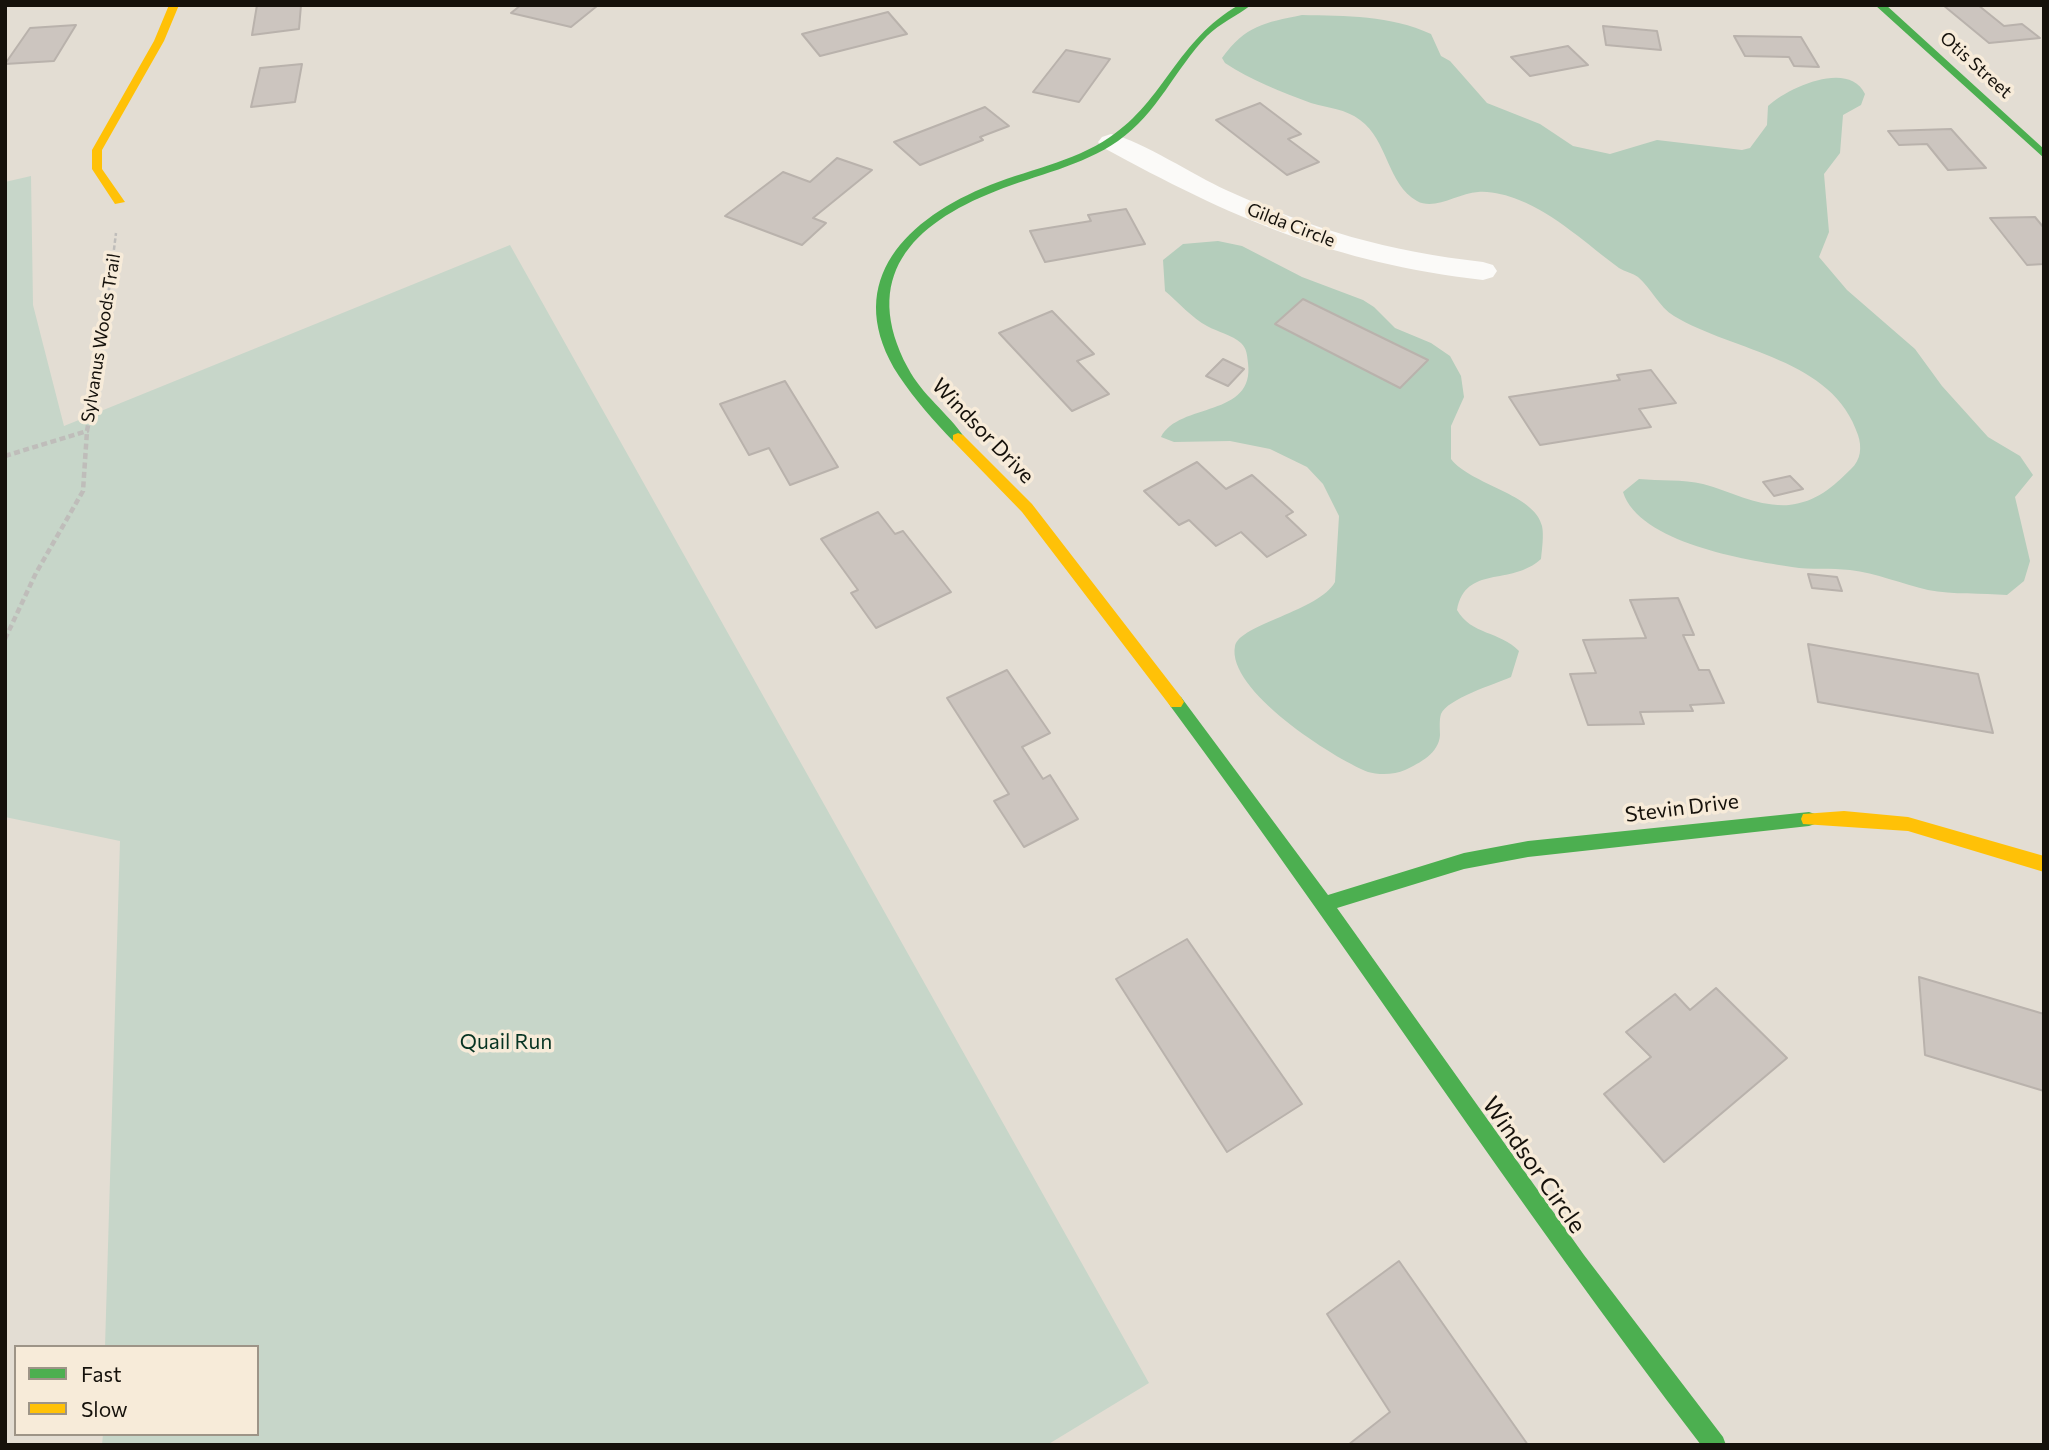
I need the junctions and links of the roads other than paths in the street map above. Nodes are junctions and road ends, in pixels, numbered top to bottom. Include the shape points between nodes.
1 (174, 5) edge
2 (1246, 5) edge
3 (1880, 5) edge
4 (1111, 142) junction
5 (2044, 155) edge
6 (119, 202) road end
7 (1483, 271) dead end
8 (2044, 864) edge
9 (1326, 903) junction
10 (1715, 1445) edge

1 - 6 street via 159,41 97,150 97,169
2 - 4 street, Windsor Drive via 1213,23 1194,42 1153,105
3 - 5 street, Otis Street
4 - 7 street, Gilda Circle via 1286,225 1392,259
4 - 9 street, Windsor Drive via 980,193 920,228 886,277 880,300 884,336 900,371 923,403 1021,501
8 - 9 street, Stevin Drive via 1908,824 1844,818 1779,819 1528,849 1464,862
9 - 10 street, Windsor Circle via 1540,1216

